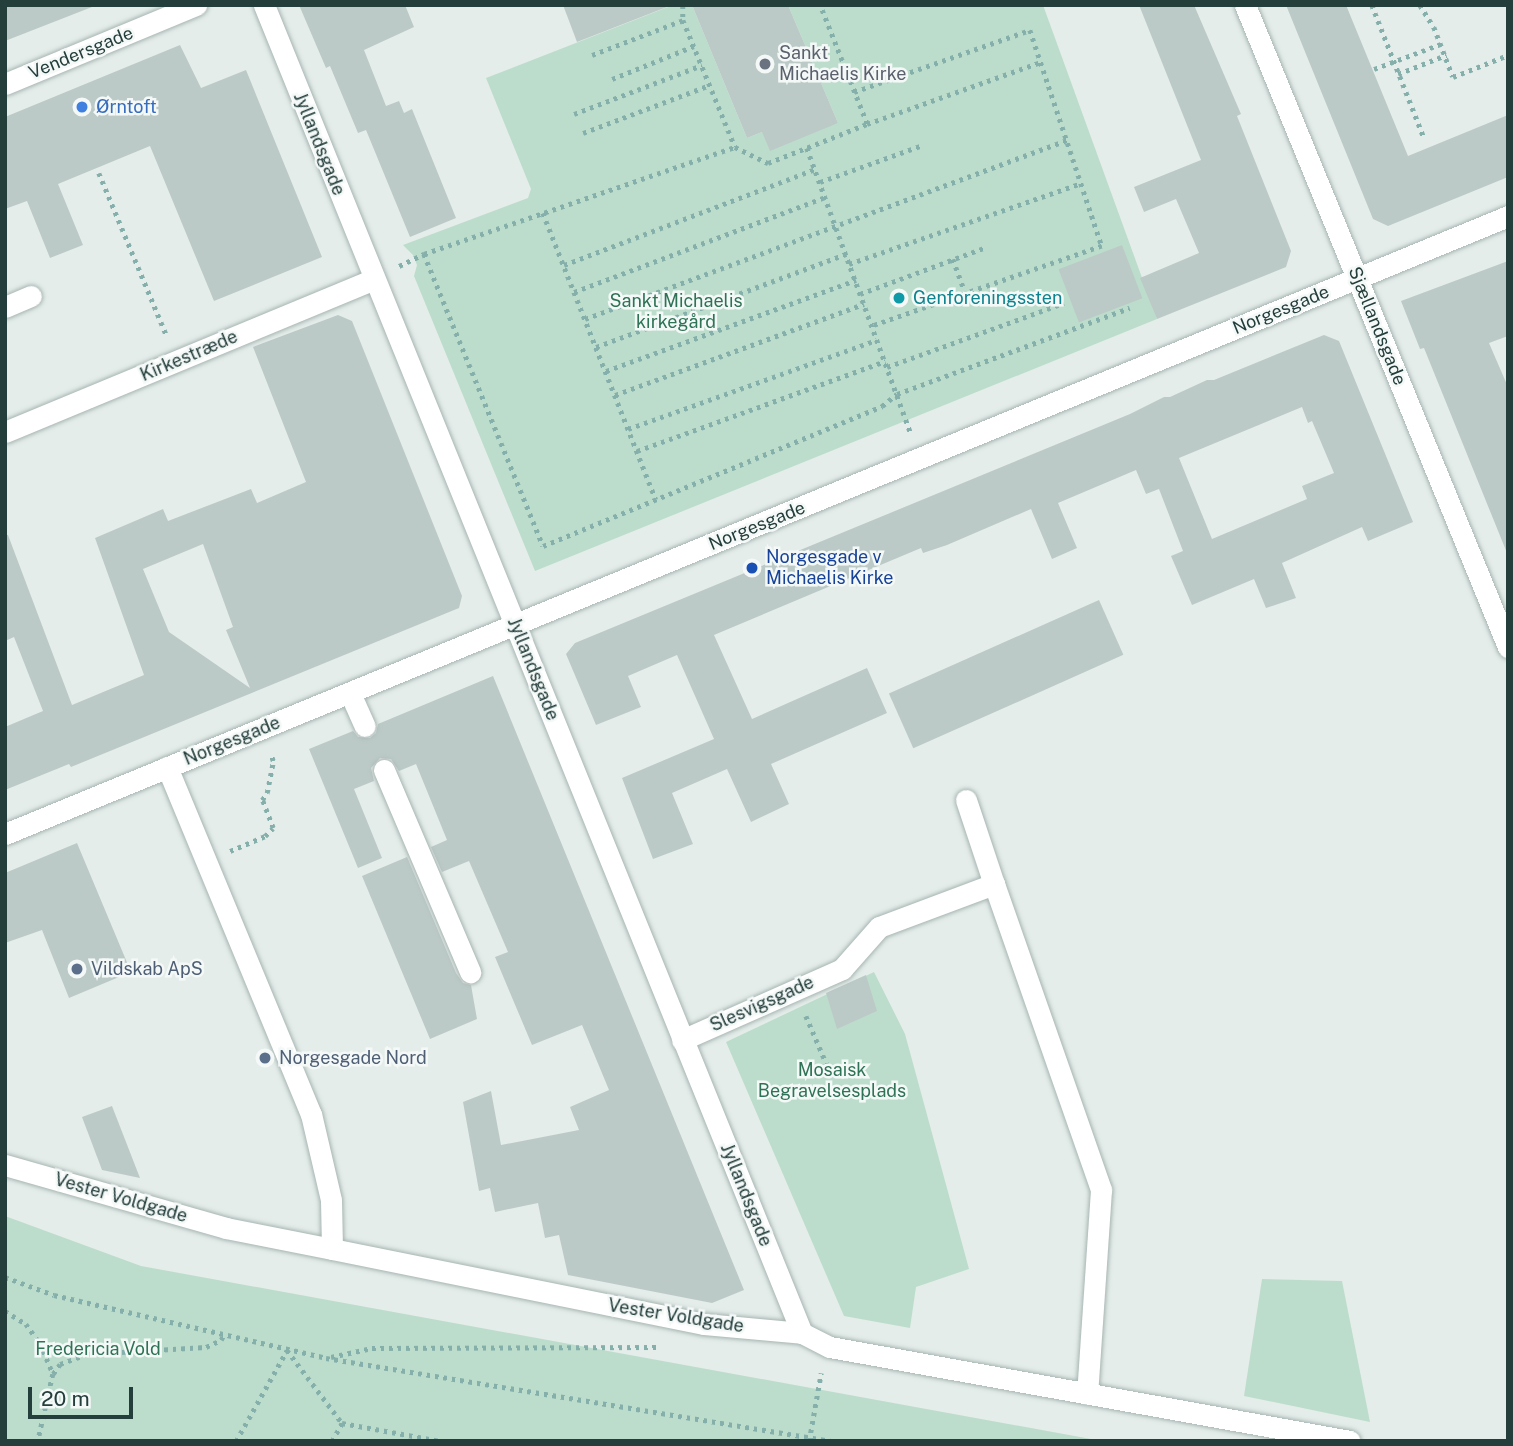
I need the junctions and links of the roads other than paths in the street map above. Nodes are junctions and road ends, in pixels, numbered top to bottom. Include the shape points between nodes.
1 (196, 5) edge
2 (264, 5) edge
3 (1245, 5) edge
4 (5, 84) edge
5 (1508, 216) edge
6 (372, 279) junction
7 (1357, 279) junction
8 (31, 296) dead end
9 (5, 307) edge
10 (5, 432) edge
11 (515, 625) junction
12 (1508, 647) edge
13 (350, 693) junction
14 (365, 726) dead end
15 (167, 768) junction
16 (384, 770) dead end
17 (966, 800) dead end
18 (5, 834) edge
19 (994, 884) junction
20 (470, 972) dead end
21 (682, 1040) junction
22 (5, 1165) edge
23 (332, 1250) junction
24 (802, 1333) junction
25 (1087, 1394) junction
26 (1350, 1441) edge

1 - 4 street, Vendersgade
2 - 6 street, Jyllandsgade
3 - 7 street, Sjællandsgade
5 - 7 street, Norgesgade
6 - 10 street, Kirkestræde
6 - 11 street, Jyllandsgade
7 - 11 street, Norgesgade
7 - 12 street, Sjællandsgade
8 - 9 street
11 - 13 street, Norgesgade
11 - 21 street, Jyllandsgade
13 - 14 street
13 - 15 street, Norgesgade
15 - 18 street, Norgesgade
15 - 23 street via 311,1114 331,1200
16 - 20 street
17 - 19 street
19 - 21 street, Slesvigsgade via 879,927 842,969
19 - 25 street via 1101,1190
21 - 24 street, Jyllandsgade
22 - 23 street, Vester Voldgade via 226,1228
23 - 24 street, Vester Voldgade via 704,1324
24 - 25 street, Vester Voldgade via 830,1348
25 - 26 street, Vester Voldgade

